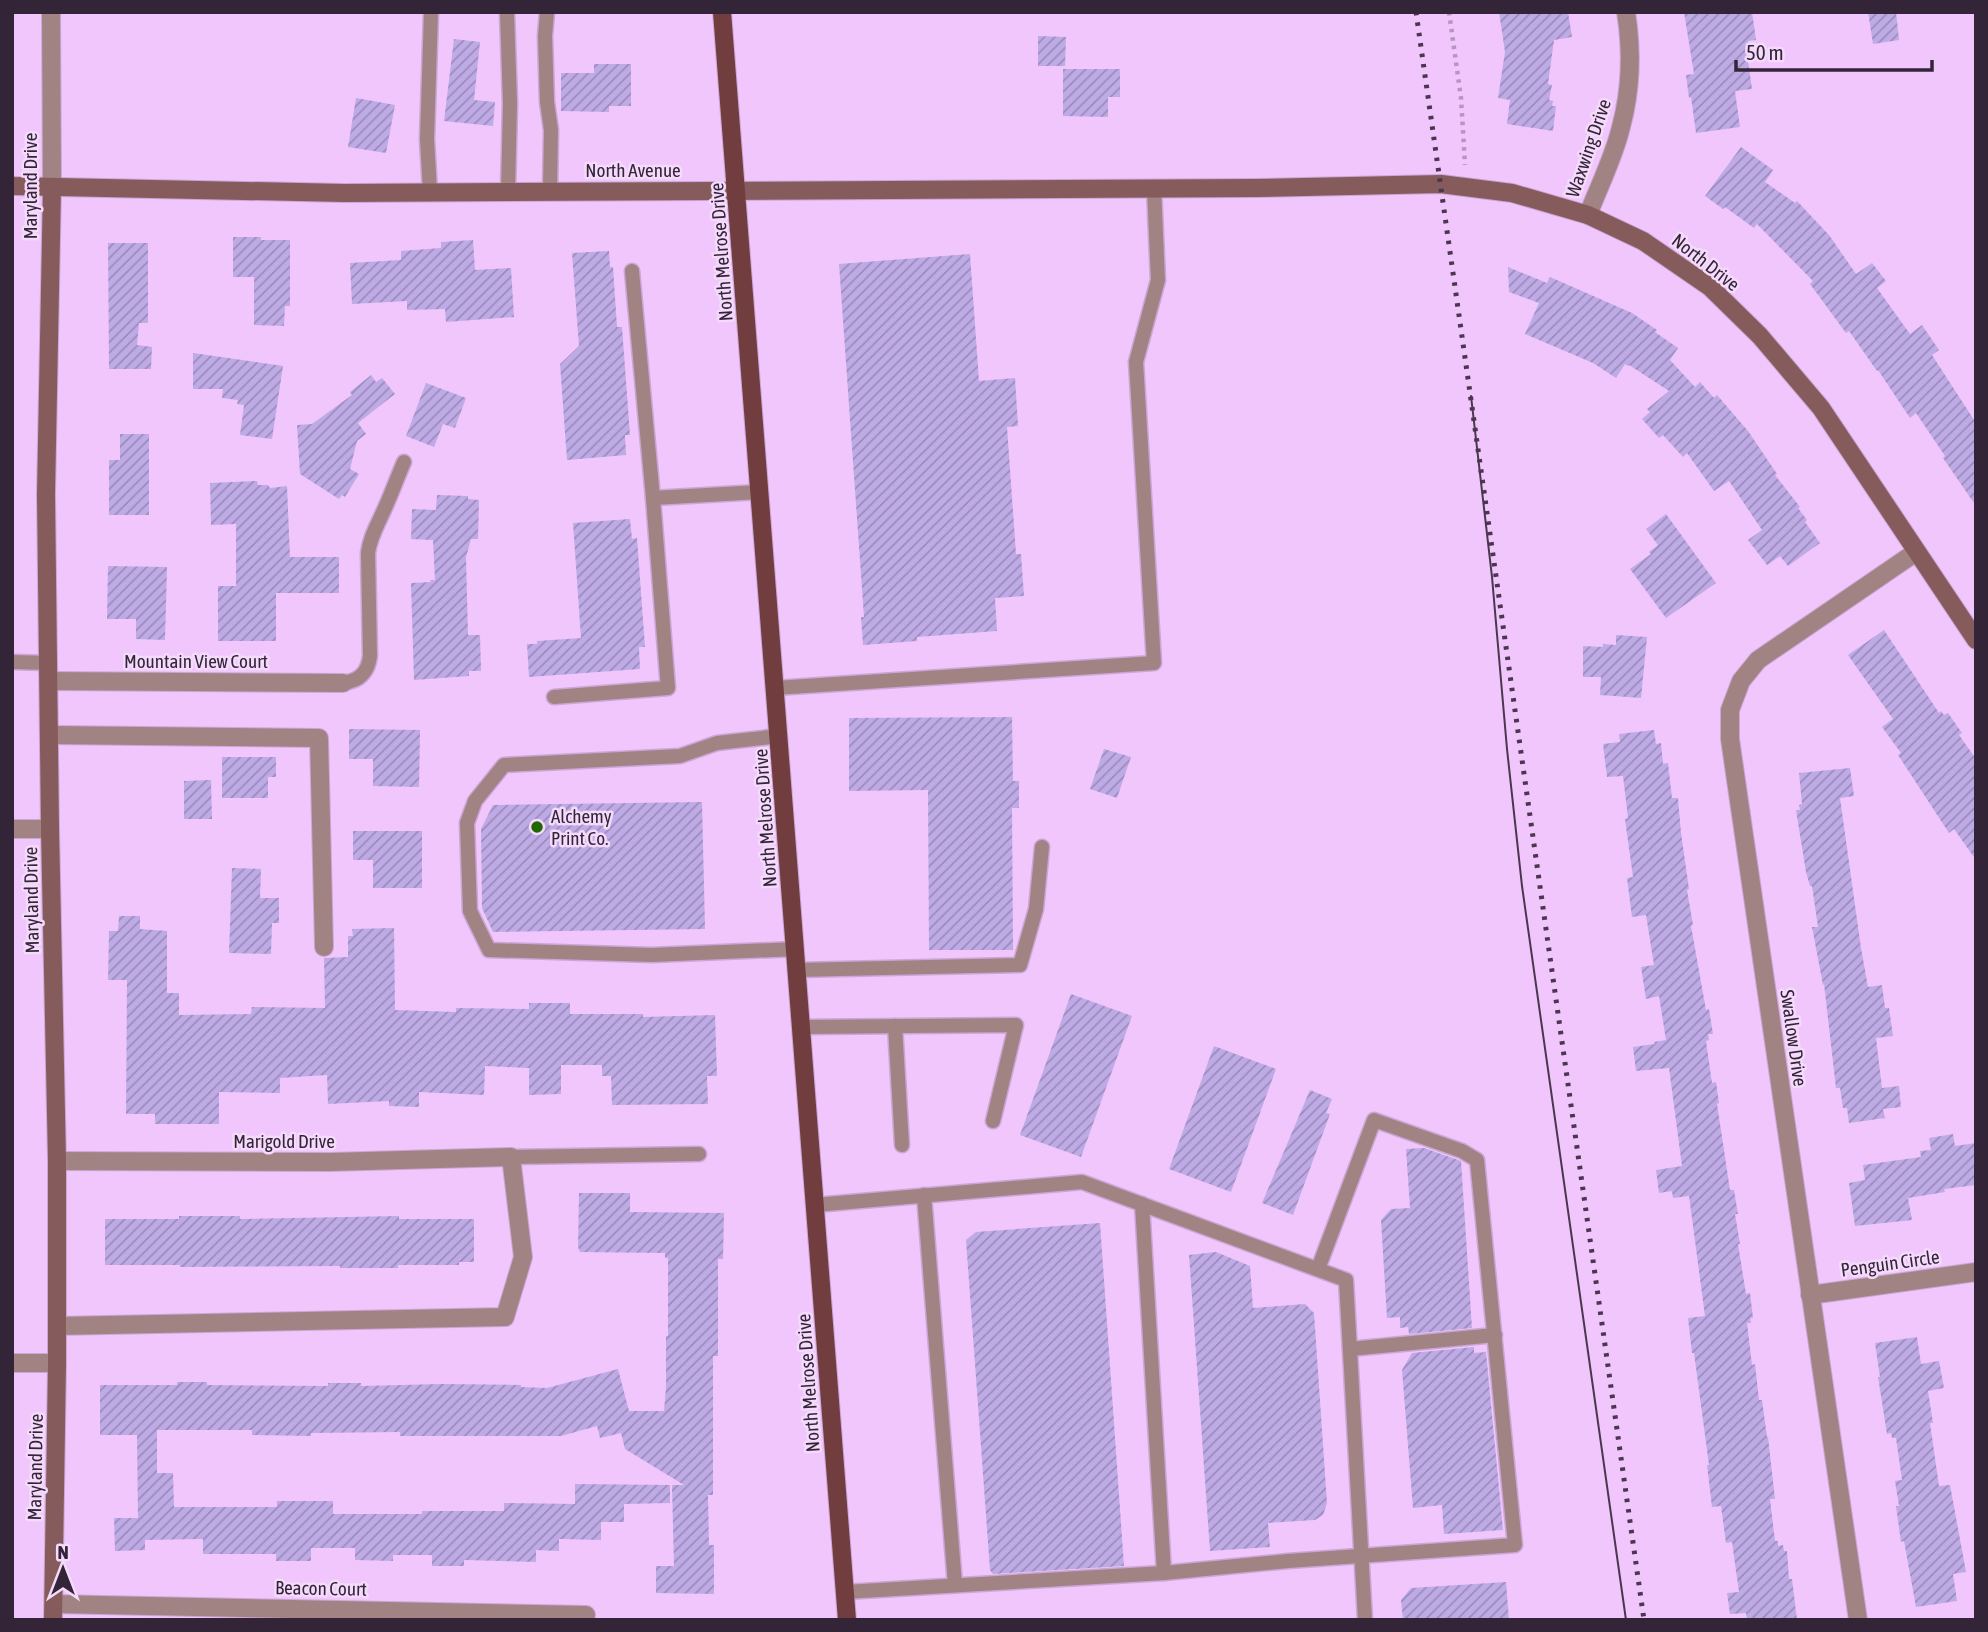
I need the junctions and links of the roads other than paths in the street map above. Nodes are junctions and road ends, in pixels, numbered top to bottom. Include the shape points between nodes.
1 (51, 12) edge
2 (431, 12) edge
3 (507, 12) edge
4 (547, 12) edge
5 (722, 12) edge
6 (1626, 12) edge
7 (12, 186) edge
8 (52, 187) junction
9 (1154, 188) junction
10 (1255, 188) joint
11 (737, 190) junction
12 (508, 191) junction
13 (550, 191) junction
14 (429, 192) junction
15 (1588, 215) junction
16 (632, 271) dead end
17 (404, 462) dead end
18 (760, 492) junction
19 (653, 498) junction
20 (1916, 552) junction
21 (1976, 640) edge
22 (12, 662) edge
23 (49, 672) junction
24 (343, 683) joint
25 (775, 688) junction
26 (554, 697) dead end
27 (50, 735) junction
28 (779, 736) junction
29 (50, 828) junction
30 (12, 829) edge
31 (1042, 847) dead end
32 (324, 947) dead end
33 (796, 949) junction
34 (797, 970) junction
35 (895, 1026) junction
36 (802, 1027) junction
37 (993, 1121) dead end
38 (902, 1145) dead end
39 (699, 1154) dead end
40 (511, 1157) junction
41 (57, 1161) junction
42 (924, 1195) junction
43 (1142, 1204) junction
44 (816, 1205) junction
45 (1318, 1269) junction
46 (1976, 1272) edge
47 (1811, 1296) junction
48 (57, 1326) junction
49 (1495, 1335) junction
50 (1350, 1349) junction
51 (12, 1363) edge
52 (57, 1363) junction
53 (1362, 1555) junction
54 (1164, 1573) junction
55 (955, 1585) junction
56 (845, 1592) junction
57 (54, 1612) edge
58 (586, 1615) dead end
59 (847, 1620) edge
60 (1365, 1620) edge
61 (1858, 1620) edge

1 - 8 street, Maryland Drive
2 - 14 lane
3 - 12 lane
4 - 13 lane
5 - 11 main road, North Melrose Drive
6 - 15 street, Waxwing Drive via 1630,87 1621,129
7 - 8 main road, North Avenue
8 - 14 main road, North Avenue
8 - 23 main road, Maryland Drive via 46,494
9 - 10 main road, North Avenue
9 - 11 main road, North Avenue
9 - 25 lane via 1158,280 1136,362 1154,663
10 - 15 main road, North Drive via 1441,184 1513,193
11 - 13 main road, North Avenue
11 - 18 main road, North Melrose Drive
12 - 13 main road, North Avenue
12 - 14 main road, North Avenue
15 - 20 main road, North Drive via 1643,241 1710,287 1760,336 1821,408
16 - 19 lane
17 - 24 lane via 369,543 369,668 353,682
18 - 19 lane
18 - 25 main road, North Melrose Drive
19 - 26 lane via 668,688
20 - 21 main road, North Drive
20 - 47 street, Swallow Drive via 1758,660 1741,681 1730,710 1730,739
22 - 23 lane
23 - 24 street, Mountain View Court
23 - 27 main road, Maryland Drive
25 - 28 main road, North Melrose Drive
27 - 29 main road, Maryland Drive
27 - 32 street via 319,738
28 - 33 main road, North Melrose Drive
28 - 33 lane via 717,743 680,756 504,765 475,801 467,823 470,911 489,950 652,955
29 - 30 street
29 - 41 main road, Maryland Drive
31 - 34 lane via 1037,909 1020,965
33 - 34 main road, North Melrose Drive
34 - 36 main road, North Melrose Drive
35 - 36 lane
35 - 37 lane via 1016,1025
35 - 38 lane
36 - 44 main road, North Melrose Drive
39 - 40 lane
40 - 41 street, Marigold Drive
40 - 48 street via 523,1257 505,1317
41 - 48 main road, Maryland Drive
42 - 43 lane via 1082,1182
42 - 44 lane
42 - 55 lane
43 - 45 lane
43 - 54 lane
44 - 56 main road, North Melrose Drive
45 - 49 lane via 1374,1120 1462,1150 1478,1160
45 - 50 lane via 1346,1280
46 - 47 street, Penguin Circle
47 - 61 street, Swallow Drive
48 - 52 main road, Maryland Drive
49 - 50 lane
49 - 53 lane via 1515,1545
50 - 53 lane
51 - 52 street
52 - 57 main road, Maryland Drive
53 - 54 lane
53 - 60 lane
54 - 55 lane
55 - 56 lane
56 - 59 main road, North Melrose Drive
57 - 58 street, Beacon Court

